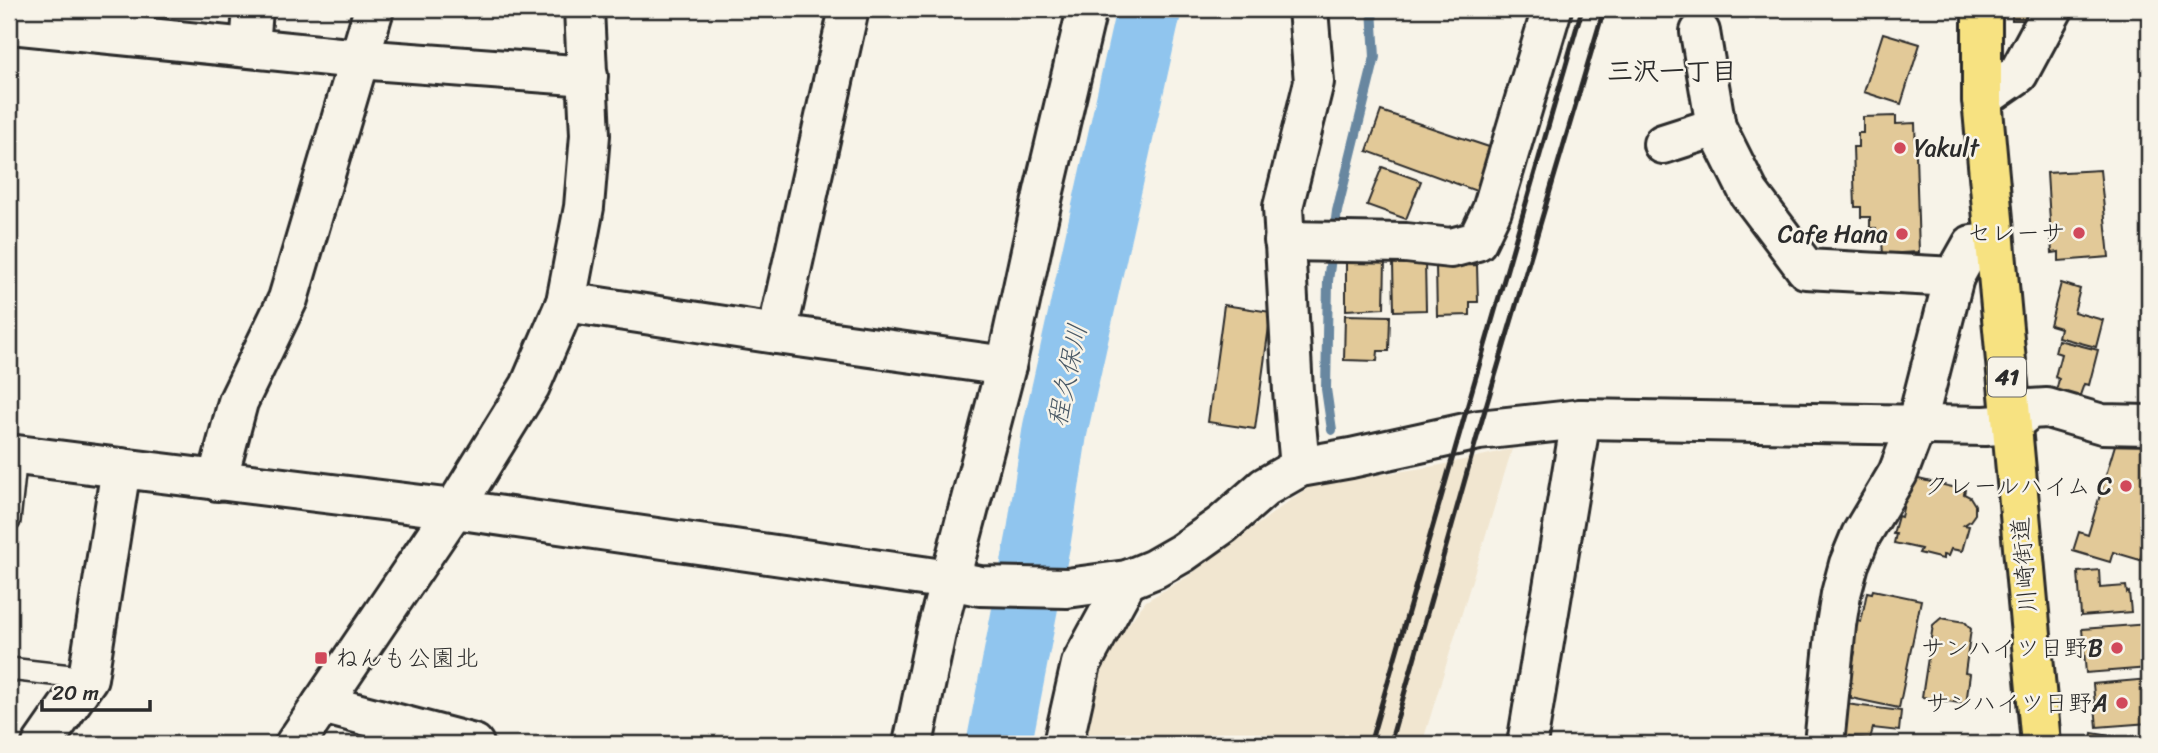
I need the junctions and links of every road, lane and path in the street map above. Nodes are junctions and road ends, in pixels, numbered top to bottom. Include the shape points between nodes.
1 (253, 9) edge
2 (374, 9) edge
3 (584, 9) edge
4 (849, 9) edge
5 (1087, 9) edge
6 (1308, 9) edge
7 (1552, 9) edge
8 (1982, 9) edge
9 (2053, 9) edge
10 (9, 18) edge
11 (1700, 32) dead end
12 (250, 47) junction
13 (358, 59) junction
14 (588, 76) junction
15 (1982, 99) junction
16 (1716, 127) junction
17 (1663, 144) dead end
18 (1284, 241) junction
19 (1994, 243) junction
20 (1954, 277) junction
21 (566, 302) junction
22 (777, 334) junction
23 (1006, 366) junction
24 (1581, 419) junction
25 (2011, 424) junction
26 (2149, 425) edge
27 (1916, 426) junction
28 (12, 454) edge
29 (1300, 467) junction
30 (121, 468) junction
31 (217, 481) junction
32 (454, 509) junction
33 (9, 521) edge
34 (950, 580) junction
35 (1127, 580) junction
36 (9, 669) edge
37 (88, 678) junction
38 (322, 704) junction
39 (42, 744) edge
40 (295, 744) edge
41 (474, 744) edge
42 (913, 744) edge
43 (1063, 744) edge
44 (1527, 744) edge
45 (1824, 744) edge
46 (2040, 744) edge

1 - 12 street
2 - 13 street
3 - 14 street
4 - 22 street
5 - 23 street
6 - 18 street via 1314,82 1283,206
7 - 18 street via 1492,209 1477,241 1451,248
8 - 15 main road, 川崎街道 / 41
9 - 15 street via 2018,74
10 - 12 street via 12,24
11 - 16 street
12 - 13 street
13 - 14 street
13 - 31 street via 288,299 239,402
14 - 21 street via 590,135 584,207
15 - 19 main road, 川崎街道 / 41
16 - 17 street
16 - 20 street via 1749,193 1806,269
18 - 29 street
19 - 20 street via 1972,246
19 - 25 main road, 川崎街道 / 41
20 - 27 street
21 - 22 street
21 - 32 street via 530,386
22 - 23 street
23 - 34 street
24 - 27 street
24 - 29 street via 1459,433
24 - 44 street
25 - 26 street via 2030,409 2047,408 2102,424
25 - 27 street
25 - 46 main road, 川崎街道 / 41
27 - 45 street via 1898,473 1849,564 1836,625
28 - 30 street
28 - 33 lane
29 - 35 street via 1265,487 1182,553
30 - 31 street
30 - 37 street
31 - 32 street
32 - 34 street
32 - 38 street
34 - 35 street via 980,586 1067,588
34 - 42 street
35 - 43 street via 1081,664
36 - 37 lane
37 - 39 street
38 - 40 street
38 - 41 street

